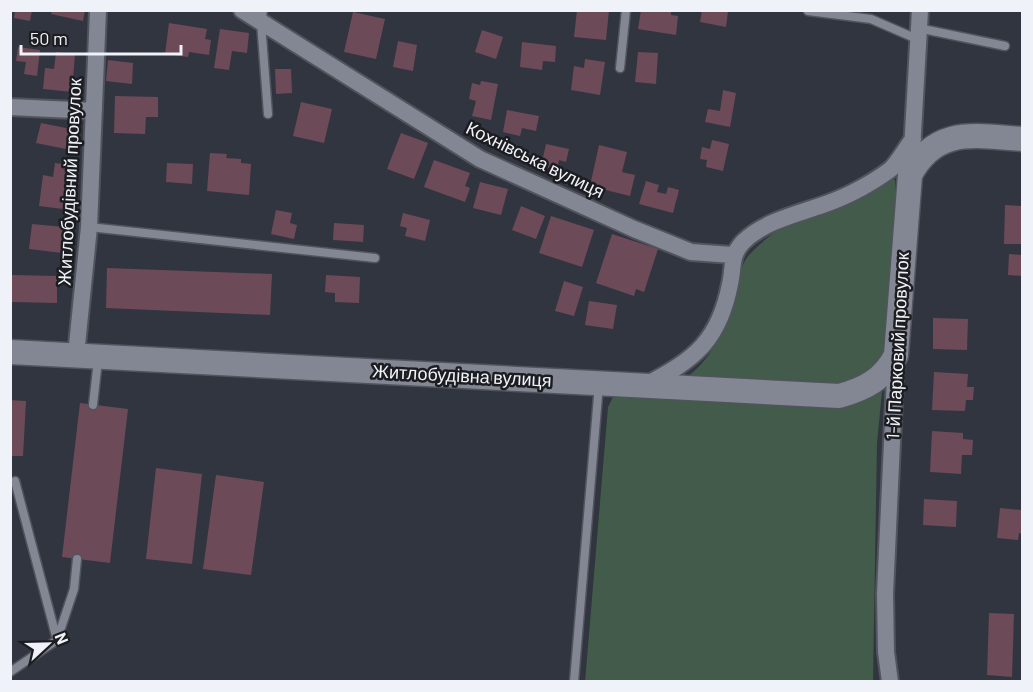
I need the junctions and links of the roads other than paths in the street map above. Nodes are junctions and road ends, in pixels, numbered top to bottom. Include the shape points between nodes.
1 (98, 10) edge
2 (242, 10) edge
3 (626, 10) edge
4 (808, 11) edge
5 (262, 17) edge
6 (917, 22) edge
7 (1005, 46) dead end
8 (620, 68) dead end
9 (10, 107) edge
10 (94, 111) junction
11 (268, 114) dead end
12 (913, 139) junction
13 (1023, 139) edge
14 (910, 175) junction
15 (89, 227) junction
16 (732, 255) junction
17 (375, 258) dead end
18 (10, 352) edge
19 (896, 355) junction
20 (87, 356) junction
21 (600, 383) junction
22 (646, 386) junction
23 (93, 405) dead end
24 (15, 481) dead end
25 (77, 559) dead end
26 (57, 640) junction
27 (10, 672) edge
28 (574, 681) edge
29 (890, 681) edge

1 - 10 street, Житлобудівний провулок
2 - 5 street, Кохнівська вулиця
3 - 8 lane
4 - 6 lane
5 - 11 lane
5 - 16 street, Кохнівська вулиця via 480,159 691,252
6 - 7 lane
6 - 12 street, 1-й Парковий провулок
9 - 10 street
10 - 15 street, Житлобудівний провулок
12 - 14 street, 1-й Парковий провулок
12 - 16 street via 892,168 832,202 778,221 745,240
13 - 14 street via 964,136 946,140 927,151
14 - 19 street, 1-й Парковий провулок
15 - 17 lane
15 - 20 street, Житлобудівний провулок
16 - 22 street via 731,282 716,328 683,366
18 - 20 street, Житлобудівна вулиця
19 - 22 street, Житлобудівна вулиця via 888,371 874,382 839,396
19 - 29 street, 1-й Парковий провулок via 885,594
20 - 21 street, Житлобудівна вулиця
20 - 23 lane
21 - 22 street, Житлобудівна вулиця
21 - 28 lane
24 - 26 lane
25 - 26 lane via 74,589
26 - 27 lane

